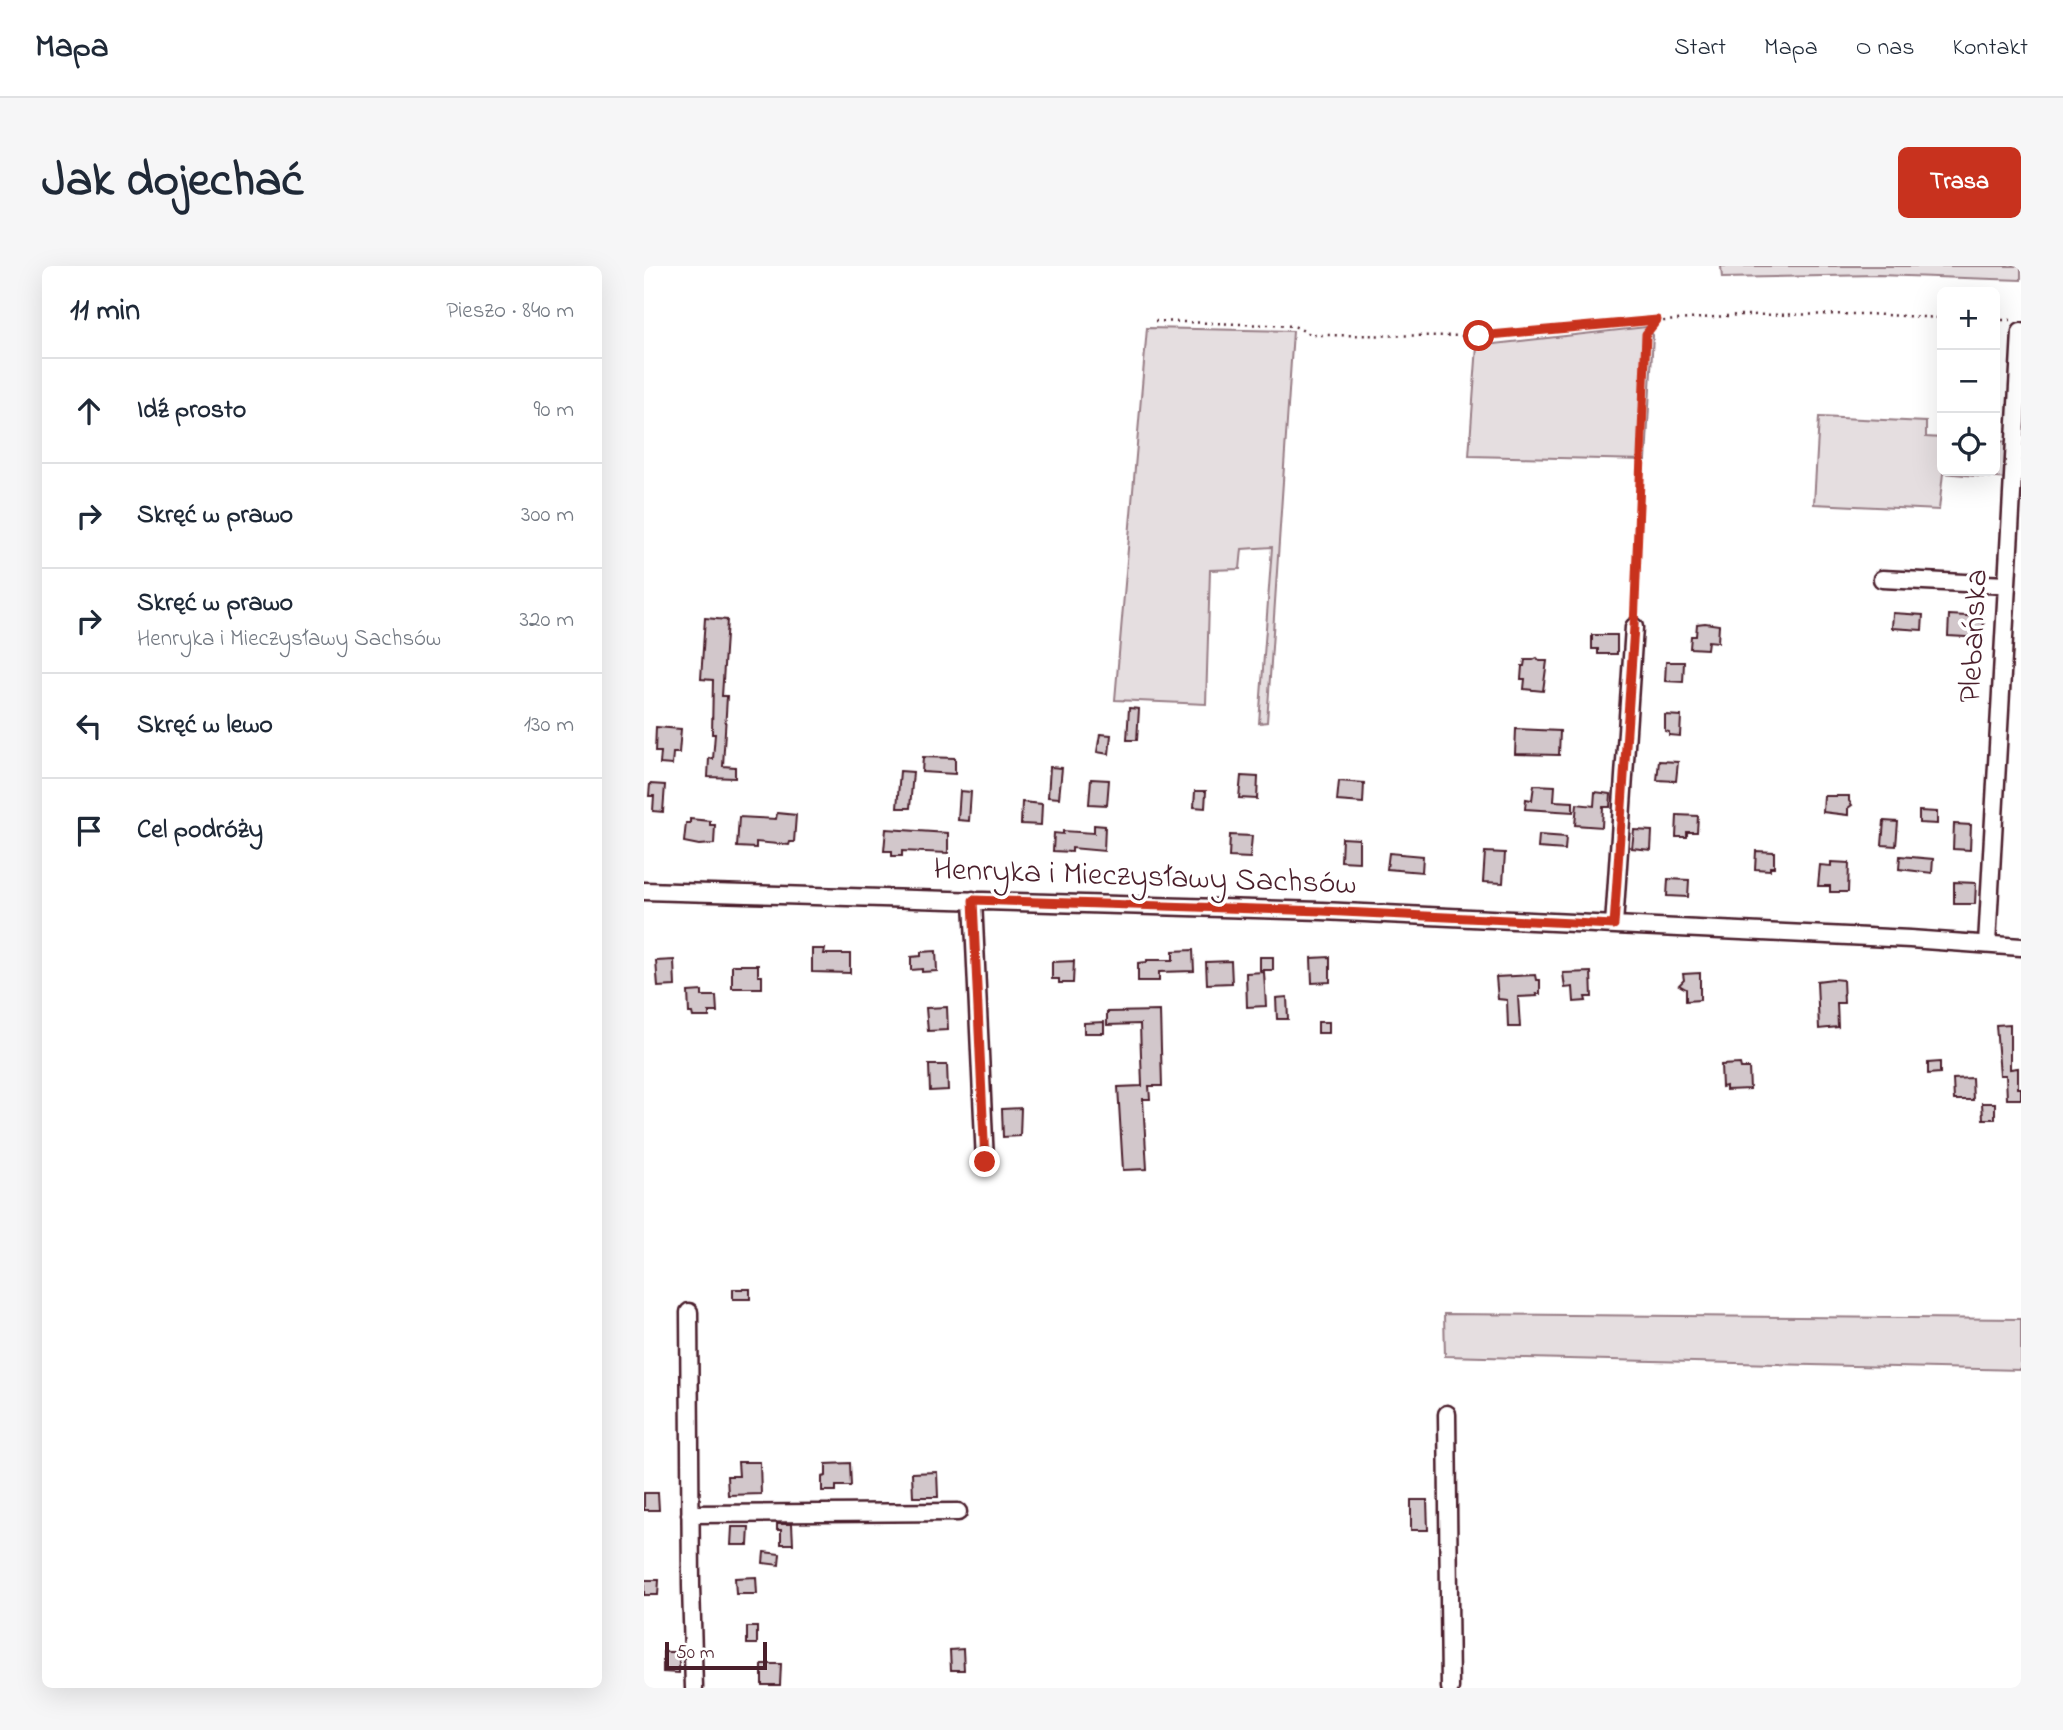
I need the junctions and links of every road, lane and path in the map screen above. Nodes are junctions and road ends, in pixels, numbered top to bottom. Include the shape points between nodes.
1 (1937, 318) edge
2 (1657, 320) junction
3 (2000, 320) edge
4 (1155, 321) dead end
5 (2021, 321) edge
6 (2021, 332) edge
7 (1882, 579) dead end
8 (2006, 585) junction
9 (1634, 627) joint
10 (644, 891) edge
11 (973, 900) junction
12 (1614, 925) junction
13 (1987, 944) junction
14 (2021, 947) edge
15 (985, 1162) dead end
16 (689, 1312) dead end
17 (1447, 1414) dead end
18 (958, 1512) dead end
19 (690, 1514) junction
20 (694, 1688) edge
21 (1450, 1688) edge

1 - 2 path via 1739,315
2 - 4 path via 1479,336 1312,335 1294,326
2 - 9 path via 1646,334
3 - 5 path
6 - 8 street, Plebańska
7 - 8 street
8 - 13 street, Plebańska
9 - 12 street
10 - 11 street, Henryka i Mieczysławy Sachsów
11 - 12 street, Henryka i Mieczysławy Sachsów
11 - 15 street
12 - 13 street, Henryka i Mieczysławy Sachsów
13 - 14 street, Henryka i Mieczysławy Sachsów
16 - 19 street
17 - 21 street
18 - 19 street
19 - 20 street

